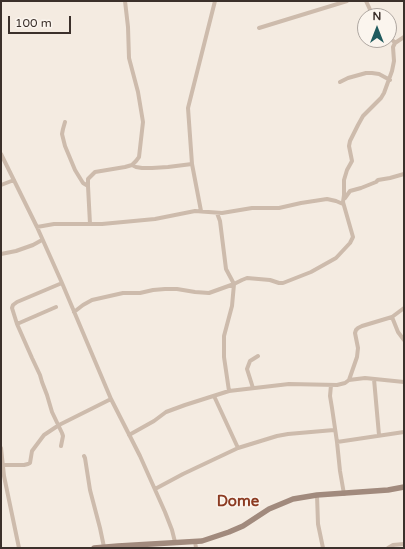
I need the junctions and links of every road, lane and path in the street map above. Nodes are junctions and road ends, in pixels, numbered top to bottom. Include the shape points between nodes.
1 (125, 1) edge
2 (215, 1) edge
3 (347, 1) edge
4 (259, 28) dead end
5 (393, 48) edge
6 (390, 80) junction
7 (340, 82) dead end
8 (65, 122) dead end
9 (1, 154) edge
10 (192, 164) junction
11 (132, 165) junction
12 (404, 174) edge
13 (14, 180) junction
14 (1, 185) edge
15 (88, 186) junction
16 (343, 203) junction
17 (201, 211) junction
18 (217, 213) junction
19 (90, 224) junction
20 (37, 227) junction
21 (42, 240) junction
22 (1, 254) edge
23 (62, 283) junction
24 (234, 284) junction
25 (56, 307) dead end
26 (404, 308) edge
27 (74, 312) junction
28 (392, 317) junction
29 (17, 324) junction
30 (404, 340) edge
31 (258, 356) dead end
32 (374, 379) junction
33 (349, 380) junction
34 (404, 382) edge
35 (331, 385) junction
36 (253, 388) junction
37 (229, 391) junction
38 (214, 396) junction
39 (111, 399) junction
40 (59, 425) junction
41 (334, 430) junction
42 (404, 432) edge
43 (129, 435) junction
44 (379, 435) junction
45 (337, 442) junction
46 (61, 446) dead end
47 (1, 448) edge
48 (238, 448) junction
49 (84, 456) dead end
50 (3, 466) junction
51 (404, 487) edge
52 (155, 489) junction
53 (1, 492) edge
54 (8, 494) junction
55 (344, 494) junction
56 (317, 495) junction
57 (195, 541) junction
58 (175, 542) junction
59 (404, 544) edge
60 (104, 547) edge
61 (19, 548) edge
62 (94, 548) edge
63 (196, 548) edge
64 (323, 548) edge
65 (388, 548) edge

1 - 11 street via 130,58 143,122 139,156
2 - 10 street via 188,108
3 - 4 street
5 - 6 street via 394,61
6 - 7 street via 366,73
6 - 16 street via 381,98 363,116 350,141 352,161 344,180
8 - 15 street via 62,134 64,146 74,170
9 - 13 street
10 - 11 street via 152,168
10 - 17 street
11 - 15 street via 94,172 88,179
12 - 16 street via 378,180 350,191
13 - 14 street
13 - 20 street
15 - 19 street
16 - 18 street via 327,199 279,208 252,208
16 - 24 street via 353,237 336,258 283,283 247,278
17 - 18 street
17 - 19 street via 155,219
18 - 24 street via 226,269
19 - 20 street via 54,224
20 - 21 street
21 - 22 street via 16,251
21 - 23 street
23 - 27 street
23 - 29 street via 14,303 12,308
24 - 27 street via 209,293 165,289 123,293 92,300
24 - 37 street via 232,306 224,336
25 - 29 street
26 - 28 street
27 - 39 street
28 - 30 street
28 - 33 street via 356,330 357,357
29 - 40 street
31 - 36 street via 250,361 247,369
32 - 33 street
32 - 34 street
32 - 44 street
33 - 35 street
35 - 36 street via 289,384
35 - 41 street
36 - 37 street
37 - 38 street
38 - 43 street via 166,412
38 - 48 street
39 - 40 street
39 - 43 street
40 - 46 street via 63,436
40 - 50 street via 42,436 32,451 30,463
41 - 45 street
41 - 48 street via 277,436
42 - 44 street
43 - 52 street
44 - 45 street
45 - 55 street
47 - 50 street
48 - 52 street
49 - 60 street
50 - 54 street
51 - 55 street
52 - 58 street
53 - 54 street
54 - 61 street
55 - 56 street
56 - 57 street via 284,502 243,526
56 - 64 street via 318,524
57 - 58 street
57 - 63 street
58 - 60 street
59 - 65 street
60 - 62 street

